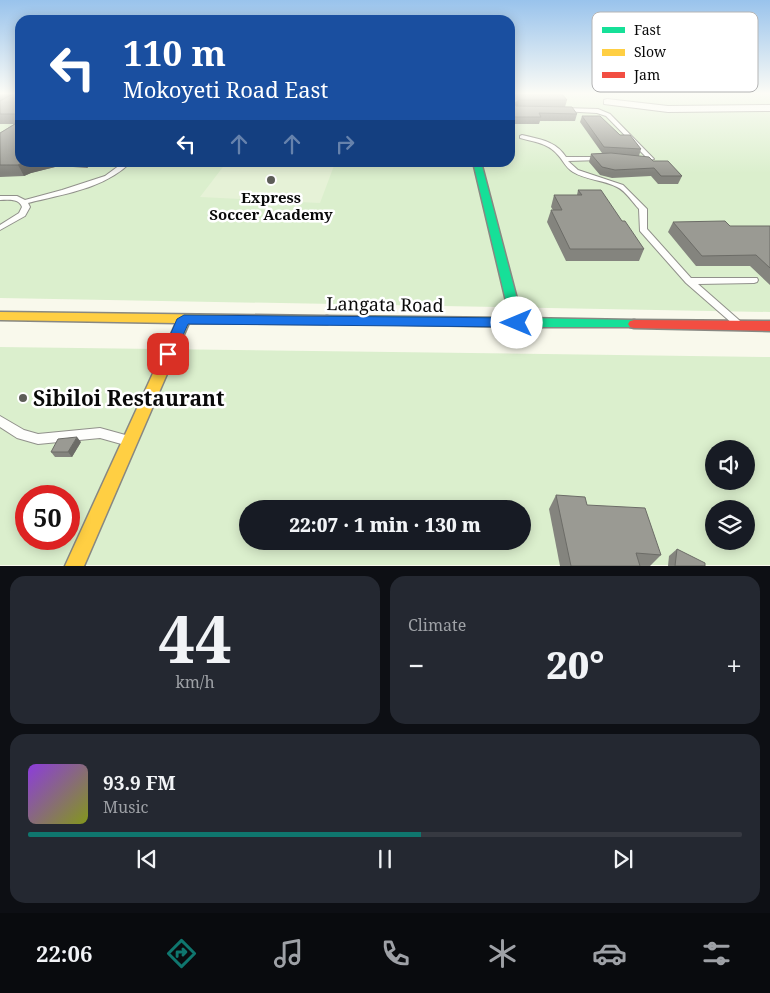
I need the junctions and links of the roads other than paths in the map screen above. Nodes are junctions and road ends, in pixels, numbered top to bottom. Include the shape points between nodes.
1 (613, 120) edge
2 (522, 136) dead end
3 (608, 157) edge
4 (563, 159) junction
5 (635, 160) edge
6 (123, 167) edge
7 (478, 167) edge
8 (0, 198) edge
9 (24, 202) junction
10 (0, 228) edge
11 (754, 280) dead end
12 (689, 281) junction
13 (0, 316) edge
14 (184, 319) junction
15 (517, 323) junction
16 (740, 326) junction
17 (770, 326) edge
18 (0, 421) edge
19 (130, 442) junction
20 (74, 566) edge

1 - 5 lane via 651,159
2 - 4 lane via 546,142
3 - 4 lane
4 - 12 lane via 576,171 621,186 642,209 643,229
6 - 9 lane via 104,180
7 - 15 main road
8 - 9 lane via 17,198
9 - 10 lane via 26,207 22,214
11 - 12 lane
12 - 16 lane
13 - 14 main road, Langata Road
14 - 15 main road, Langata Road
14 - 19 main road
15 - 16 main road, Langata Road
16 - 17 main road, Langata Road
18 - 19 lane via 21,434 38,439 100,433
19 - 20 main road

